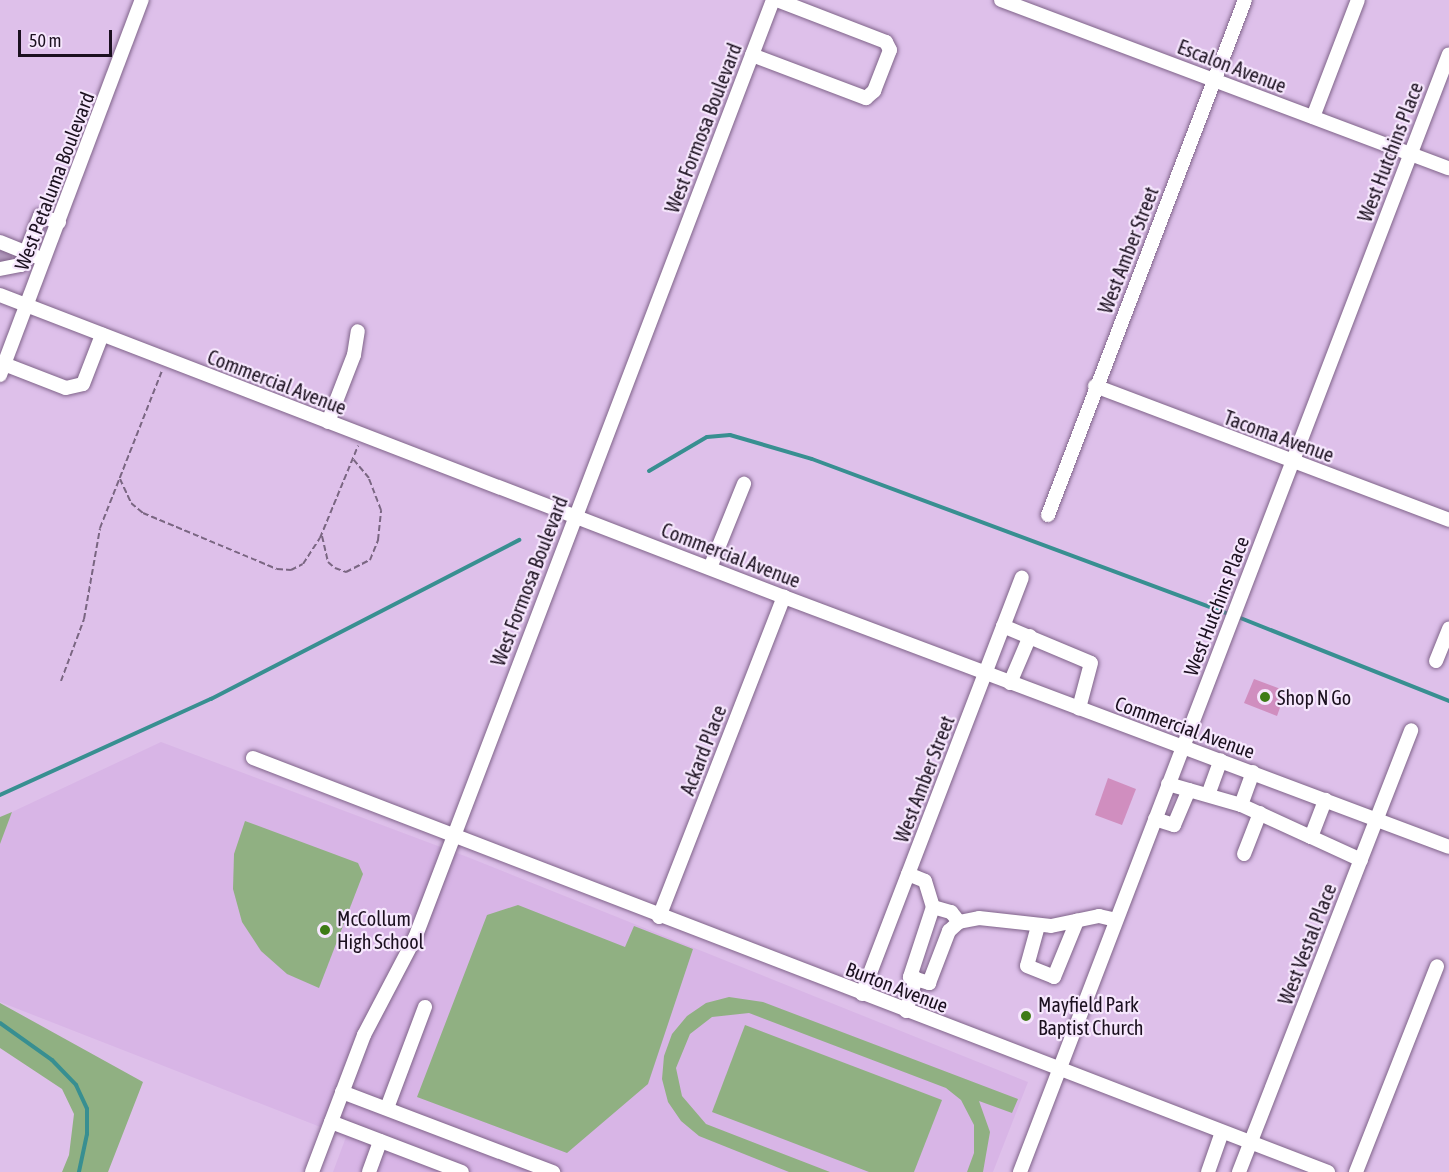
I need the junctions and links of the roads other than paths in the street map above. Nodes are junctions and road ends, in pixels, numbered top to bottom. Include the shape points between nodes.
1 (142, 0) edge
2 (775, 0) edge
3 (1001, 0) edge
4 (1245, 0) edge
5 (1358, 0) edge
6 (1449, 54) edge
7 (752, 55) junction
8 (1216, 80) junction
9 (1313, 117) junction
10 (1411, 154) junction
11 (1449, 168) edge
12 (59, 222) junction
13 (26, 253) junction
14 (3, 257) edge
15 (45, 260) junction
16 (0, 295) edge
17 (28, 306) junction
18 (358, 331) dead end
19 (102, 335) junction
20 (2, 370) edge
21 (1095, 386) junction
22 (328, 422) junction
23 (1292, 463) junction
24 (744, 484) dead end
25 (575, 515) junction
26 (1048, 515) dead end
27 (1449, 520) edge
28 (710, 568) junction
29 (1022, 578) dead end
30 (784, 597) junction
31 (1003, 626) junction
32 (1449, 629) edge
33 (1030, 636) junction
34 (1436, 661) dead end
35 (985, 674) junction
36 (1010, 683) junction
37 (1079, 708) junction
38 (1411, 730) dead end
39 (1183, 746) junction
40 (253, 758) dead end
41 (1221, 760) junction
42 (1253, 772) junction
43 (1168, 784) junction
44 (1189, 790) junction
45 (1208, 795) junction
46 (1325, 800) junction
47 (1241, 805) junction
48 (1260, 813) junction
49 (1155, 819) junction
50 (1377, 820) junction
51 (454, 837) junction
52 (1311, 837) junction
53 (1449, 847) edge
54 (1244, 854) dead end
55 (1361, 860) junction
56 (908, 874) junction
57 (933, 907) junction
58 (659, 917) junction
59 (1116, 920) junction
60 (1077, 921) junction
61 (960, 922) junction
62 (1038, 926) junction
63 (1437, 966) dead end
64 (916, 980) junction
65 (862, 994) junction
66 (425, 1006) dead end
67 (906, 1011) junction
68 (1059, 1069) junction
69 (342, 1092) junction
70 (387, 1108) junction
71 (331, 1122) junction
72 (1222, 1132) junction
73 (380, 1141) junction
74 (1250, 1143) junction
75 (1209, 1171) edge
76 (312, 1172) edge
77 (369, 1172) edge
78 (462, 1172) edge
79 (553, 1172) edge
80 (1020, 1172) edge
81 (1239, 1172) edge
82 (1328, 1172) edge
83 (1356, 1172) edge

1 - 12 street, West Petaluma Boulevard
2 - 7 street, West Formosa Boulevard
2 - 7 street via 886,42 890,50 874,91 866,98
3 - 8 street, Escalon Avenue
4 - 8 street, West Amber Street
5 - 9 street
6 - 10 street, West Hutchins Place
7 - 25 street, West Formosa Boulevard
8 - 9 street, Escalon Avenue
8 - 21 street, West Amber Street
9 - 10 street, Escalon Avenue
10 - 11 street, Escalon Avenue
10 - 23 street, West Hutchins Place
12 - 13 street via 40,216
12 - 15 street, West Petaluma Boulevard
13 - 14 street
13 - 14 street via 21,265
13 - 15 street
15 - 17 street, West Petaluma Boulevard
16 - 17 street, Commercial Avenue
17 - 19 street, Commercial Avenue
17 - 20 street, West Petaluma Boulevard
18 - 22 street via 354,356
19 - 20 street via 83,384 66,388
19 - 22 street, Commercial Avenue
21 - 23 street, Tacoma Avenue
21 - 26 street, West Amber Street
22 - 25 street, Commercial Avenue
23 - 27 street, Tacoma Avenue
23 - 39 street, West Hutchins Place
24 - 28 street
25 - 28 street, Commercial Avenue
25 - 51 street, West Formosa Boulevard
28 - 30 street, Commercial Avenue
29 - 31 street, West Amber Street
30 - 35 street, Commercial Avenue
30 - 58 street, Ackard Place
31 - 33 street
31 - 35 street, West Amber Street
32 - 34 street
33 - 36 street
33 - 37 street via 1091,663
35 - 36 street, Commercial Avenue
35 - 56 street, West Amber Street
36 - 37 street, Commercial Avenue
37 - 39 street, Commercial Avenue
38 - 50 street, West Vestal Place
39 - 41 street, Commercial Avenue
39 - 43 street, West Hutchins Place
40 - 51 street, Burton Avenue
41 - 42 street, Commercial Avenue
41 - 45 street
42 - 46 street, Commercial Avenue
42 - 47 street
43 - 44 street
43 - 49 street, West Hutchins Place
44 - 45 street
44 - 49 street via 1174,825
45 - 47 street
46 - 50 street, Commercial Avenue
46 - 52 street
47 - 48 street
48 - 52 street
48 - 54 street
49 - 59 street, West Hutchins Place
50 - 53 street, Commercial Avenue
50 - 55 street, West Vestal Place
51 - 58 street, Burton Avenue
51 - 69 street, West Formosa Boulevard via 414,938 364,1035
52 - 55 street
55 - 74 street, West Vestal Place
56 - 57 street via 925,881
56 - 65 street, West Amber Street
57 - 61 street via 951,912
57 - 64 street via 910,977
58 - 65 street, Burton Avenue
59 - 60 street via 1099,916
59 - 68 street, West Hutchins Place
60 - 62 street
60 - 62 street via 1054,977 1028,966
61 - 62 street via 979,918
61 - 64 street via 949,931 929,983
63 - 83 street
64 - 67 street
65 - 67 street, Burton Avenue
66 - 70 street
67 - 68 street, Burton Avenue
68 - 72 street, Burton Avenue
68 - 80 street, West Hutchins Place
69 - 70 street
69 - 71 street, West Formosa Boulevard
70 - 79 street
71 - 73 street
71 - 76 street, West Formosa Boulevard
72 - 74 street, Burton Avenue
72 - 75 street
73 - 77 street
73 - 78 street
74 - 81 street, West Vestal Place
74 - 82 street, Burton Avenue

